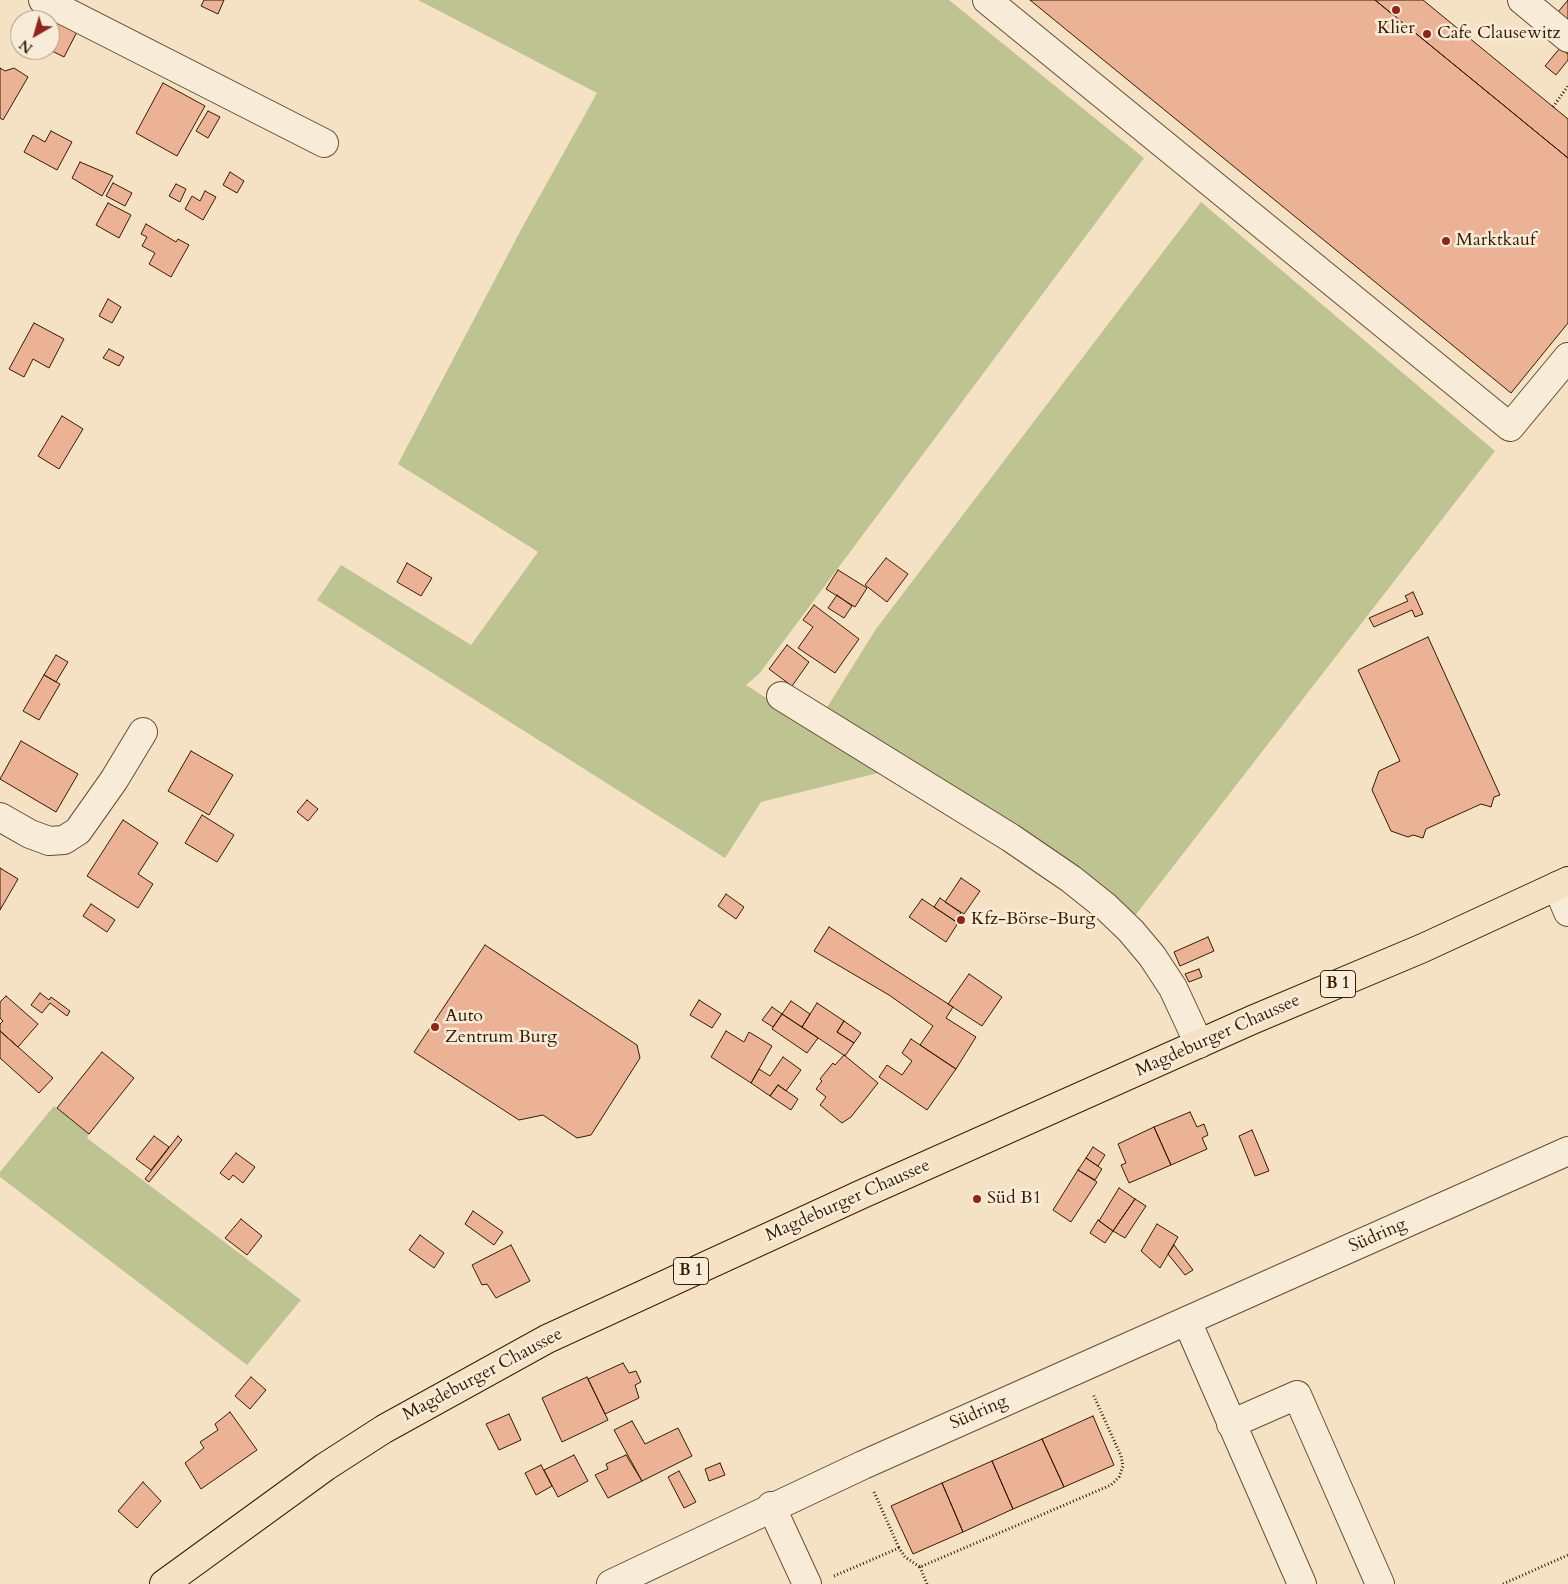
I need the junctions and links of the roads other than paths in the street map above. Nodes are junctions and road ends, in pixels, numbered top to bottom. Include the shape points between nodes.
1 (43, 0) edge
2 (987, 0) edge
3 (1522, 0) edge
4 (1568, 38) edge
5 (324, 143) dead end
6 (1568, 357) edge
7 (781, 696) dead end
8 (143, 732) dead end
9 (0, 817) edge
10 (1563, 884) edge
11 (1568, 912) edge
12 (1199, 1044) junction
13 (1568, 1151) edge
14 (1187, 1321) junction
15 (1231, 1424) junction
16 (771, 1506) junction
17 (819, 1580) edge
18 (164, 1584) edge
19 (611, 1584) edge
20 (1302, 1584) edge
21 (1380, 1584) edge

1 - 5 street
2 - 6 street via 1510,427
3 - 4 street
7 - 12 street via 1010,838 1106,907 1152,956 1173,988
8 - 9 street via 78,831 64,840 49,841
10 - 11 street
10 - 12 main road, Magdeburger Chaussee / B 1
12 - 18 main road, Magdeburger Chaussee / B 1 via 547,1339 384,1428
13 - 14 street, Südring
14 - 15 street
14 - 16 street, Südring
15 - 20 street
15 - 21 street via 1297,1395
16 - 17 street
16 - 19 street, Südring

